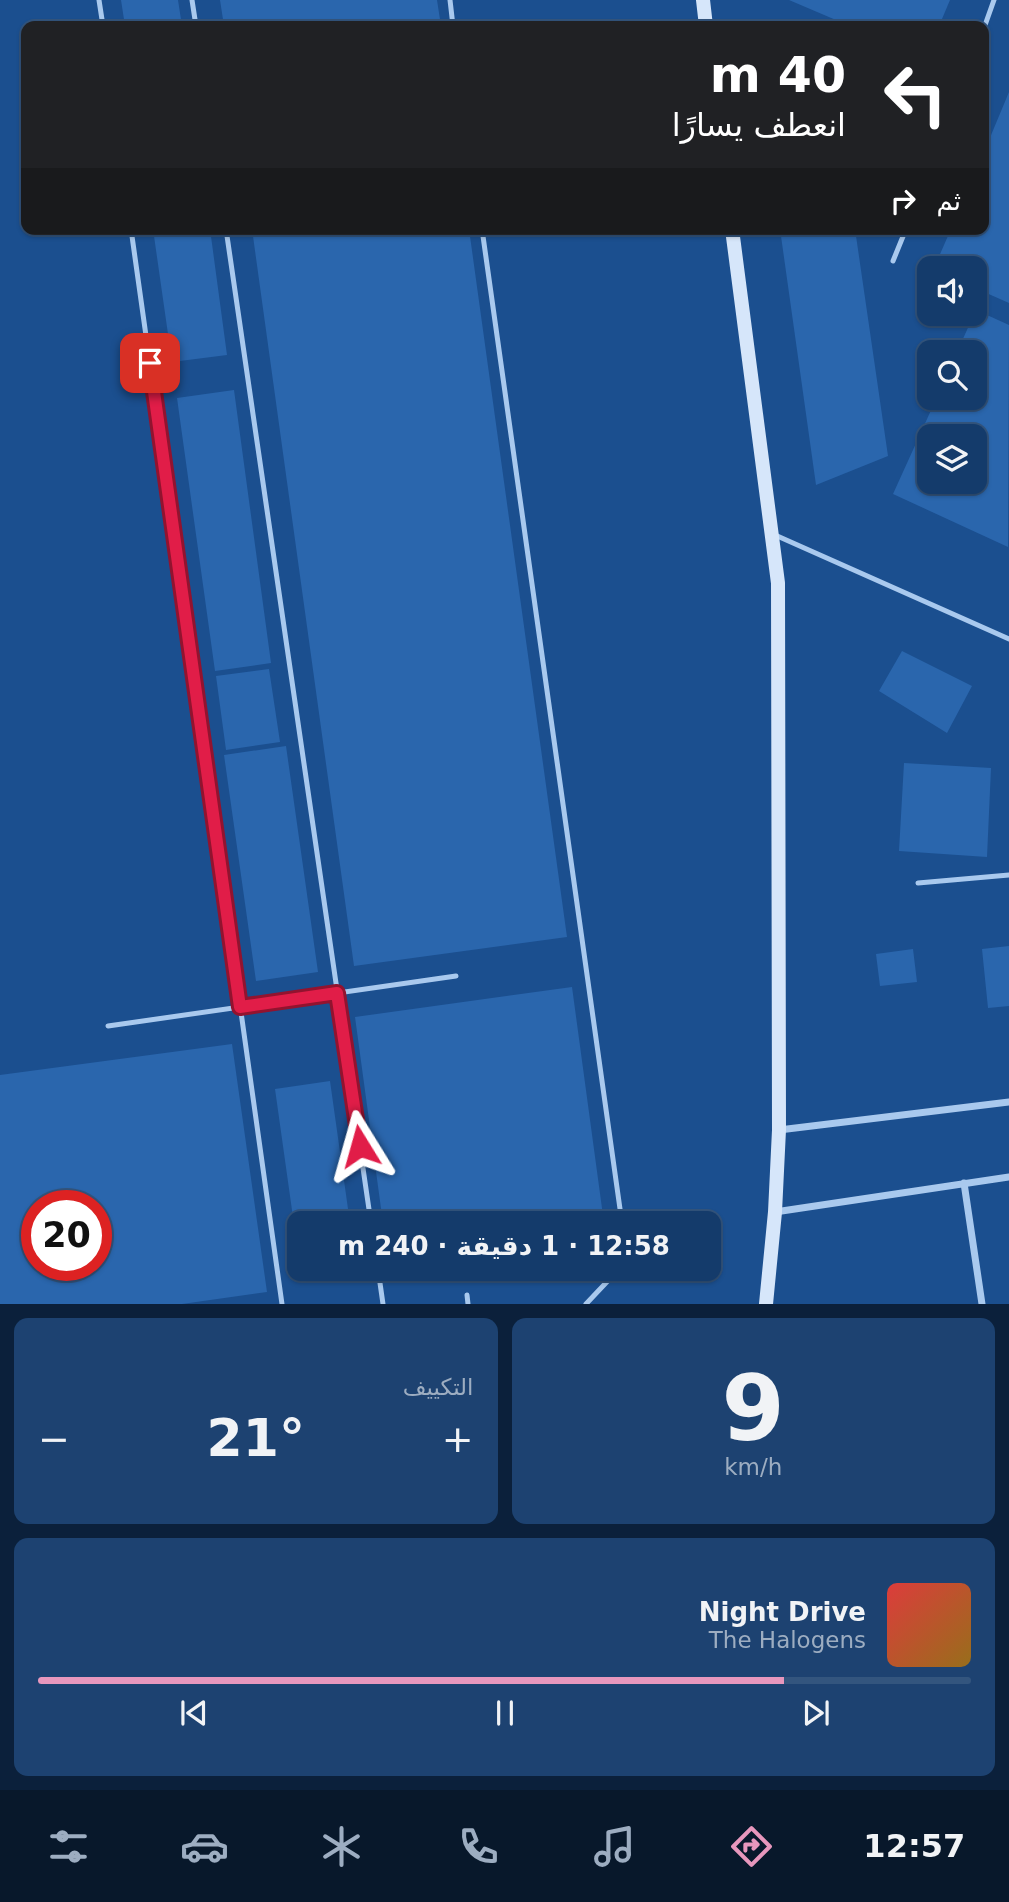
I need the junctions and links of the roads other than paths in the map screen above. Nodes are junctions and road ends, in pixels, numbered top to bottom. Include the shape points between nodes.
1 (99, 0) edge
2 (192, 0) edge
3 (450, 0) edge
4 (703, 0) edge
5 (995, 0) edge
6 (102, 21) edge
7 (195, 21) edge
8 (452, 21) edge
9 (705, 21) edge
10 (987, 21) edge
11 (132, 235) edge
12 (227, 235) edge
13 (483, 235) edge
14 (734, 235) edge
15 (904, 235) edge
16 (894, 261) dead end
17 (772, 533) junction
18 (1009, 639) edge
19 (1009, 875) edge
20 (918, 883) dead end
21 (456, 976) dead end
22 (337, 993) junction
23 (240, 1007) junction
24 (108, 1027) dead end
25 (1009, 1102) edge
26 (779, 1129) junction
27 (1009, 1177) edge
28 (964, 1183) junction
29 (369, 1211) edge
30 (620, 1211) edge
31 (775, 1212) junction
32 (379, 1281) edge
33 (608, 1281) edge
34 (467, 1295) dead end
35 (282, 1304) edge
36 (383, 1304) edge
37 (468, 1304) edge
38 (586, 1304) edge
39 (766, 1304) edge
40 (982, 1304) edge

1 - 6 lane
2 - 7 lane
3 - 8 lane
4 - 9 street
5 - 10 lane
11 - 23 lane
12 - 22 lane
13 - 30 lane
14 - 17 street
15 - 16 lane
17 - 18 lane
17 - 26 street via 778,583
19 - 20 lane
21 - 22 lane
22 - 23 lane
22 - 29 lane
23 - 24 lane
23 - 35 lane
25 - 26 street
26 - 31 street
27 - 28 street
28 - 31 street
28 - 40 street
31 - 39 street
32 - 36 lane
33 - 38 lane
34 - 37 lane

